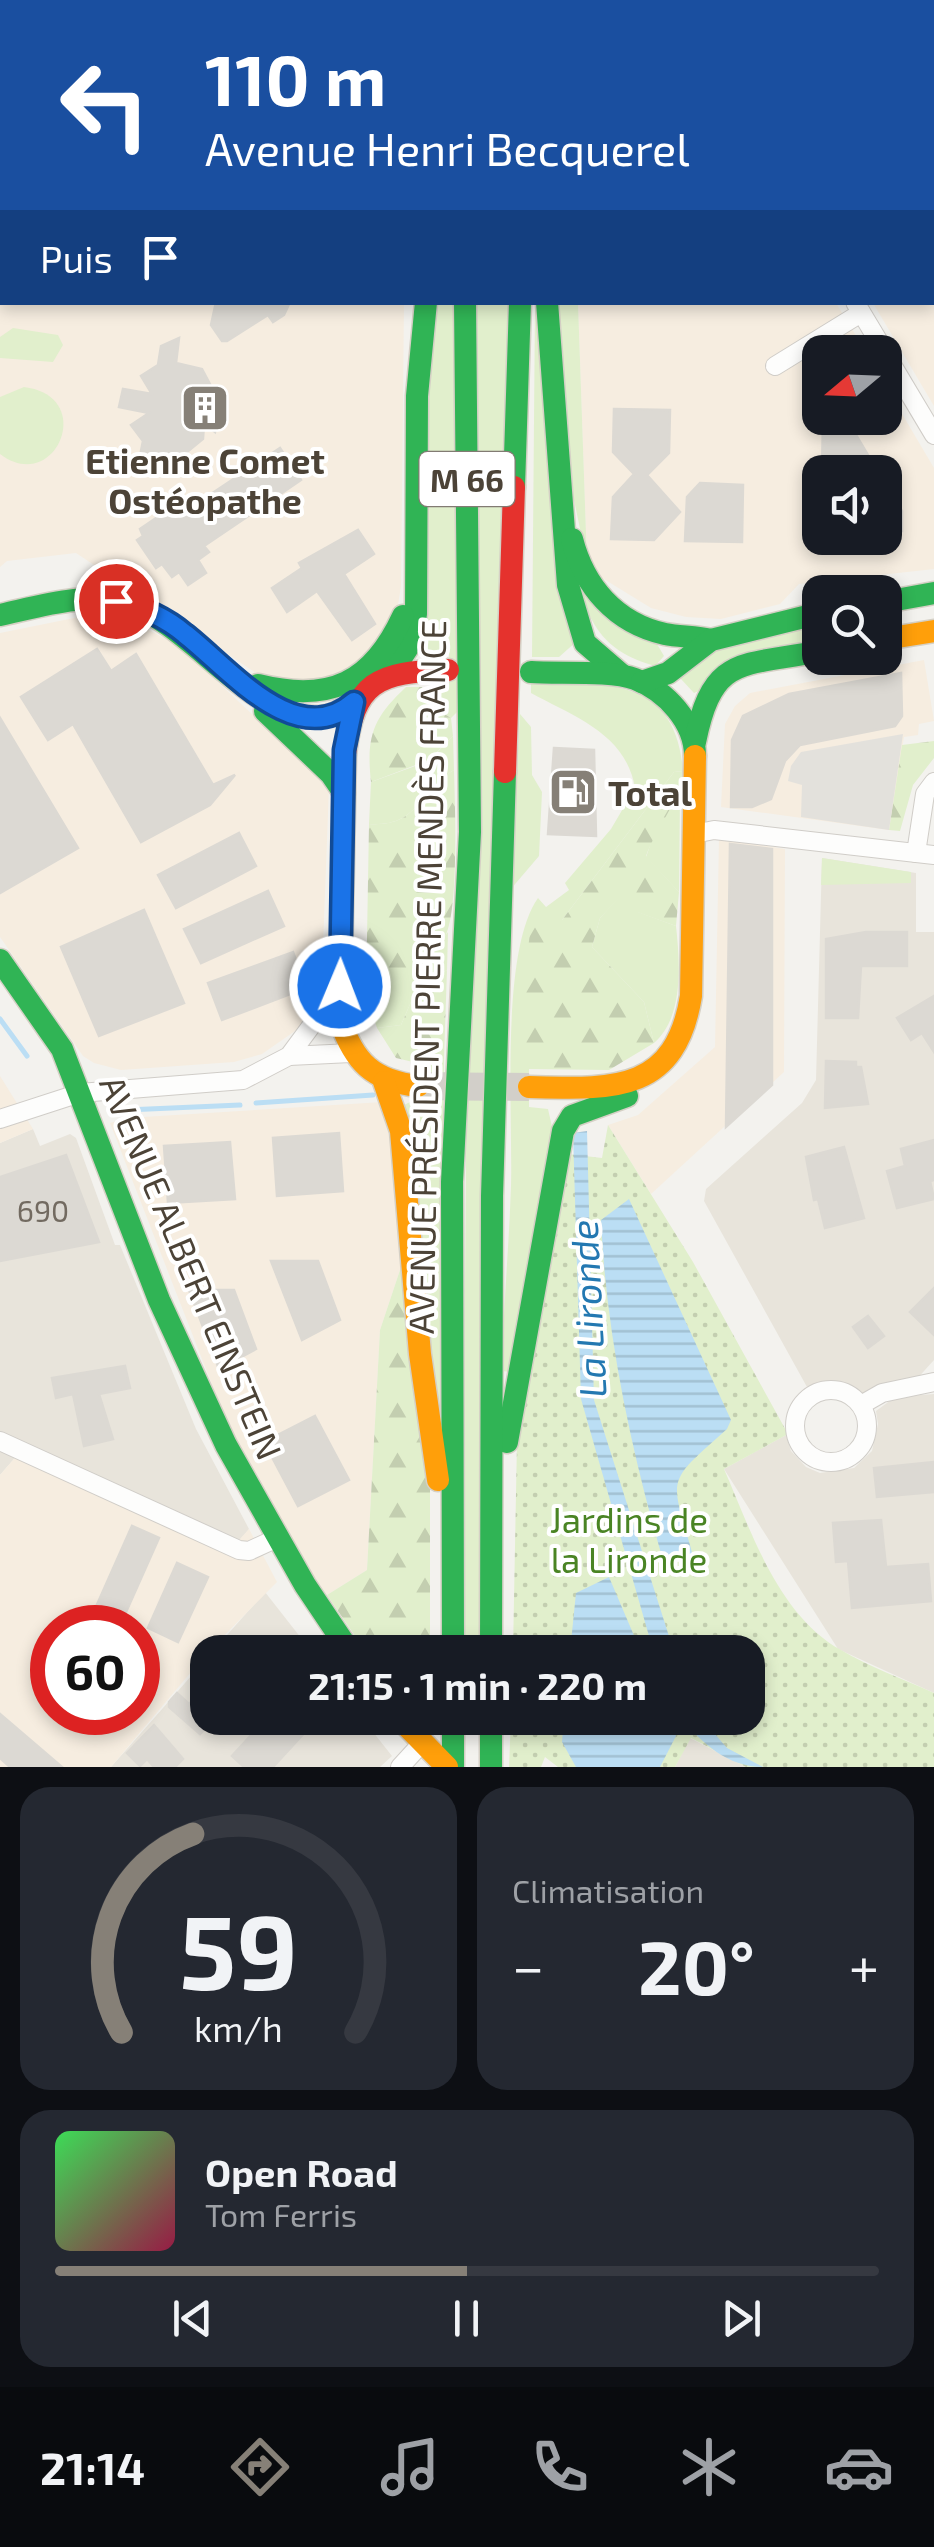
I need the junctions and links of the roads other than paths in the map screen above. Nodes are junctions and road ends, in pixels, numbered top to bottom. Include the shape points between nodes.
1 (426, 305) edge
2 (465, 305) edge
3 (520, 305) edge
4 (547, 305) edge
5 (858, 308) edge
6 (874, 335) edge
7 (775, 366) dead end
8 (902, 382) edge
9 (934, 436) edge
10 (560, 516) junction
11 (416, 594) junction
12 (934, 594) edge
13 (902, 599) edge
14 (0, 615) edge
15 (802, 617) edge
16 (934, 630) edge
17 (902, 636) edge
18 (711, 640) junction
19 (802, 655) edge
20 (448, 670) dead end
21 (532, 672) dead end
22 (390, 675) junction
23 (632, 678) junction
24 (238, 679) junction
25 (354, 702) junction
26 (695, 742) junction
27 (934, 782) edge
28 (344, 794) junction
29 (694, 834) junction
30 (925, 854) edge
31 (0, 960) edge
32 (340, 986) junction
33 (351, 1053) junction
34 (289, 1056) junction
35 (651, 1075) junction
36 (384, 1082) junction
37 (418, 1086) tunnel mouth
38 (530, 1086) tunnel mouth
39 (80, 1093) junction
40 (0, 1120) edge
41 (934, 1382) edge
42 (861, 1405) junction
43 (0, 1442) edge
44 (492, 1488) junction
45 (275, 1539) junction
46 (454, 1540) junction
47 (339, 1635) edge
48 (453, 1635) edge
49 (491, 1635) edge
50 (415, 1735) edge
51 (451, 1735) edge
52 (491, 1735) edge
53 (422, 1743) junction
54 (400, 1767) edge
55 (450, 1767) edge
56 (490, 1767) edge

1 - 11 main road, M 66 via 417,396
2 - 46 main road, AVENUE PRÉSIDENT PIERRE MENDÈS FRANCE / M 66 via 470,832 452,1182
3 - 44 main road, AVENUE PRÉSIDENT PIERRE MENDÈS FRANCE / M 66 via 492,1196
4 - 10 main road, M 66
5 - 6 street
5 - 7 street
8 - 9 street
10 - 18 main road, M 66 via 586,576 612,611 648,630
10 - 23 main road, M 66 via 577,626 596,656
11 - 22 main road, M 66 via 412,635
11 - 24 main road via 376,660 352,681 302,696
12 - 13 main road
14 - 24 main road via 96,598 134,605 169,622
15 - 18 main road
16 - 17 main road
18 - 23 main road via 668,673
19 - 26 main road via 717,677
20 - 22 main road
21 - 23 main road
22 - 25 main road
23 - 26 main road via 670,700
24 - 25 main road via 297,717 336,715
24 - 28 main road
25 - 28 main road via 346,724
26 - 29 main road
27 - 30 street via 925,794
28 - 32 main road
29 - 30 street
29 - 35 main road via 690,1016 678,1044
31 - 39 main road, AVENUE ALBERT EINSTEIN via 62,1049
32 - 33 main road via 340,1020
32 - 34 street
33 - 34 street
33 - 36 main road
34 - 39 street via 244,1080
35 - 38 main road via 610,1088
35 - 44 main road via 632,1094 572,1116 563,1131 503,1478
36 - 37 main road
36 - 46 main road via 401,1131 442,1524
39 - 40 street
39 - 45 main road, AVENUE ALBERT EINSTEIN via 191,1375
41 - 42 street via 882,1393
42 - 42 street via 828,1390 808,1398 795,1426 802,1448 822,1461 852,1456 866,1435
43 - 45 street via 239,1550
44 - 49 main road, AVENUE PRÉSIDENT PIERRE MENDÈS FRANCE
45 - 47 main road, AVENUE ALBERT EINSTEIN
46 - 48 main road, AVENUE PRÉSIDENT PIERRE MENDÈS FRANCE
50 - 53 main road
51 - 55 main road
52 - 56 main road
53 - 54 street
53 - 55 main road

